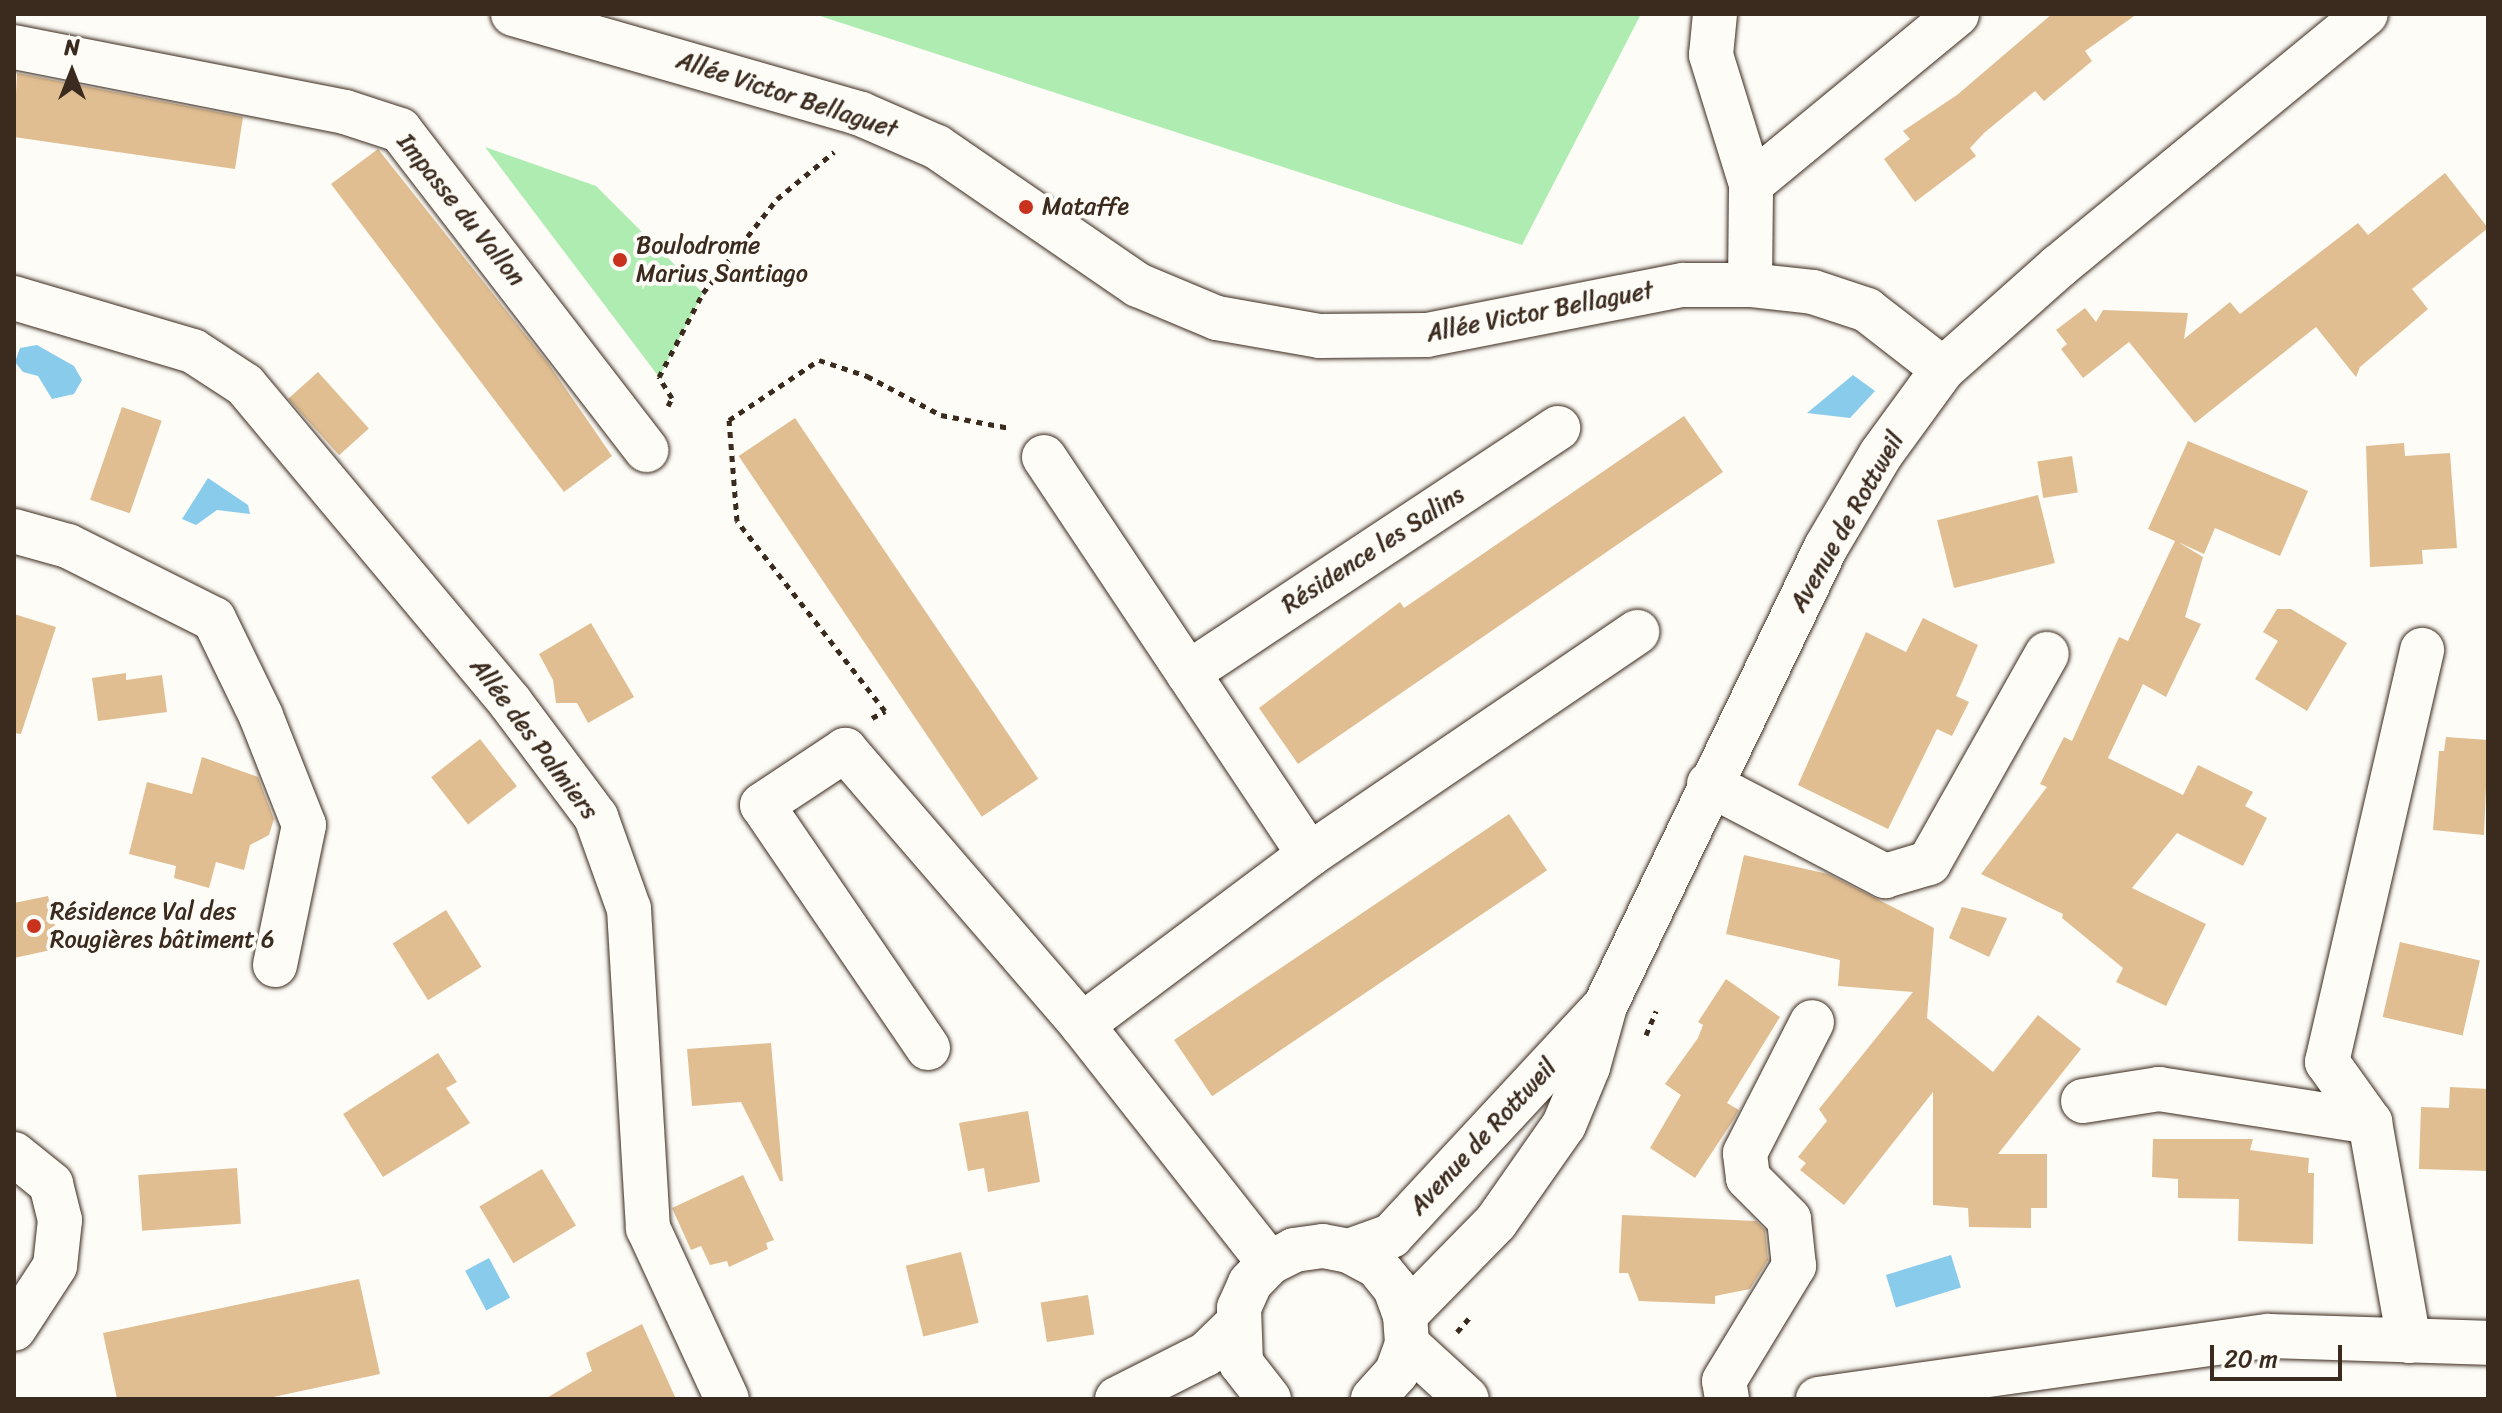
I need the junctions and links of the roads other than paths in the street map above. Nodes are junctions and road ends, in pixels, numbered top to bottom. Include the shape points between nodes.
1 (513, 14) edge
2 (1715, 14) edge
3 (1957, 14) edge
4 (2366, 14) edge
5 (14, 47) edge
6 (1751, 184) junction
7 (1750, 285) junction
8 (14, 298) edge
9 (1943, 369) junction
10 (1558, 428) dead end
11 (646, 450) road end
12 (1044, 457) road end
13 (14, 531) edge
14 (1637, 632) dead end
15 (2422, 650) dead end
16 (2047, 654) dead end
17 (1188, 673) junction
18 (1709, 784) junction
19 (1309, 855) junction
20 (275, 965) dead end
21 (1605, 1006) junction
22 (1812, 1022) dead end
23 (1082, 1025) junction
24 (928, 1048) dead end
25 (2083, 1101) dead end
26 (2370, 1122) junction
27 (14, 1154) edge
28 (1349, 1251) junction
29 (1269, 1263) junction
30 (1235, 1326) junction
31 (14, 1329) edge
32 (1406, 1330) junction
33 (2409, 1341) junction
34 (2488, 1343) edge
35 (727, 1399) edge
36 (1117, 1399) edge
37 (1269, 1399) edge
38 (1373, 1399) edge
39 (1467, 1399) edge
40 (1727, 1399) edge
41 (1818, 1399) edge

1 - 7 street, Allée Victor Bellaguet via 861,114 937,147 1138,285 1217,318 1320,336 1427,335 1683,285
2 - 6 street via 1711,55
3 - 6 street
4 - 9 street, Avenue de Rottweil via 2059,266
5 - 11 street, Impasse du Vallon via 345,112 400,130
6 - 7 street
7 - 9 street, Allée Victor Bellaguet via 1813,292 1867,310
8 - 35 street, Allée des Palmiers via 193,351 245,385 510,702 596,817 629,909 648,1228
9 - 18 street, Avenue de Rottweil via 1881,454 1826,547
10 - 17 street, Résidence les Salins
12 - 17 street
13 - 20 street via 68,546 214,619 261,716 304,825
14 - 19 street
15 - 26 street via 2327,1062
16 - 18 street via 1929,863 1885,876
17 - 19 street
18 - 21 street, Avenue de Rottweil
19 - 23 street
21 - 28 street, Avenue de Rottweil via 1391,1236
21 - 32 street, Avenue de Rottweil via 1564,1125 1496,1222
22 - 40 street via 1745,1153 1748,1178 1789,1219 1794,1266 1724,1381
23 - 24 street via 845,750 762,805
23 - 29 street
25 - 26 street via 2159,1089
26 - 33 street
27 - 31 street via 51,1184 60,1228 47,1283
28 - 29 street via 1323,1246 1294,1250
28 - 32 street via 1377,1266 1395,1288
29 - 30 street via 1250,1283
30 - 36 street via 1206,1354
30 - 37 street via 1241,1363
32 - 38 street, Avenue de Rottweil via 1397,1372
32 - 39 street
33 - 34 street
33 - 41 street via 2268,1336

